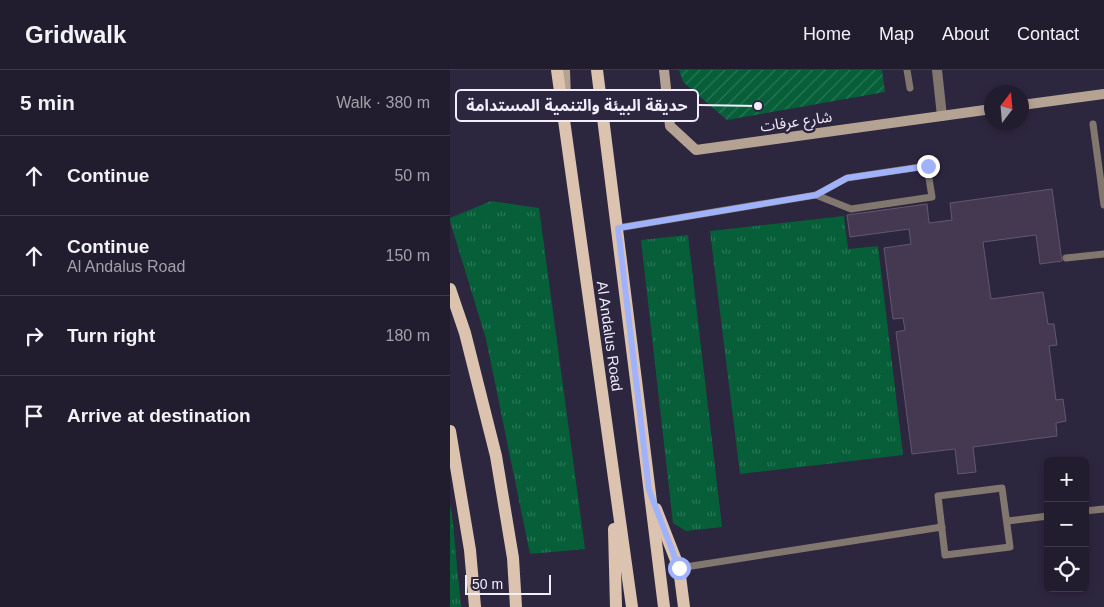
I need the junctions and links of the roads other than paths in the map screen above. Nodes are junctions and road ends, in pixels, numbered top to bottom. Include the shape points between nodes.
1 (557, 70) edge
2 (564, 70) edge
3 (597, 70) edge
4 (664, 70) edge
5 (907, 70) edge
6 (937, 70) edge
7 (910, 88) dead end
8 (1104, 94) edge
9 (1029, 104) edge
10 (984, 110) edge
11 (942, 116) junction
12 (1093, 124) dead end
13 (570, 164) junction
14 (816, 195) junction
15 (1104, 206) edge
16 (618, 228) junction
17 (1104, 254) edge
18 (1066, 258) dead end
19 (450, 289) edge
20 (450, 431) edge
21 (613, 472) junction
22 (649, 490) junction
23 (1104, 509) edge
24 (1089, 511) edge
25 (1044, 516) edge
26 (1006, 521) junction
27 (942, 527) junction
28 (679, 568) junction
29 (475, 607) edge
30 (516, 607) edge
31 (616, 607) edge
32 (632, 607) edge
33 (664, 607) edge
34 (684, 607) edge

1 - 13 main road, Al Andalus Road
2 - 13 street
3 - 16 main road, Al Andalus Road
4 - 11 street, شارع عرفات via 670,126 696,150
5 - 7 lane
6 - 11 street
8 - 9 street
10 - 11 street, شارع عرفات
12 - 15 lane
13 - 21 main road, Al Andalus Road
14 - 14 lane via 847,178 928,166 932,197 851,208
14 - 16 lane
16 - 22 main road, Al Andalus Road
17 - 18 lane
19 - 30 main road via 465,332 496,456 513,558
20 - 29 main road via 470,550
21 - 31 main road
21 - 32 main road, Al Andalus Road
22 - 28 main road
22 - 33 main road, Al Andalus Road
23 - 24 lane
25 - 26 lane
26 - 27 lane via 1010,547 946,555
26 - 27 lane via 1002,488 938,496
27 - 28 lane
28 - 34 main road

